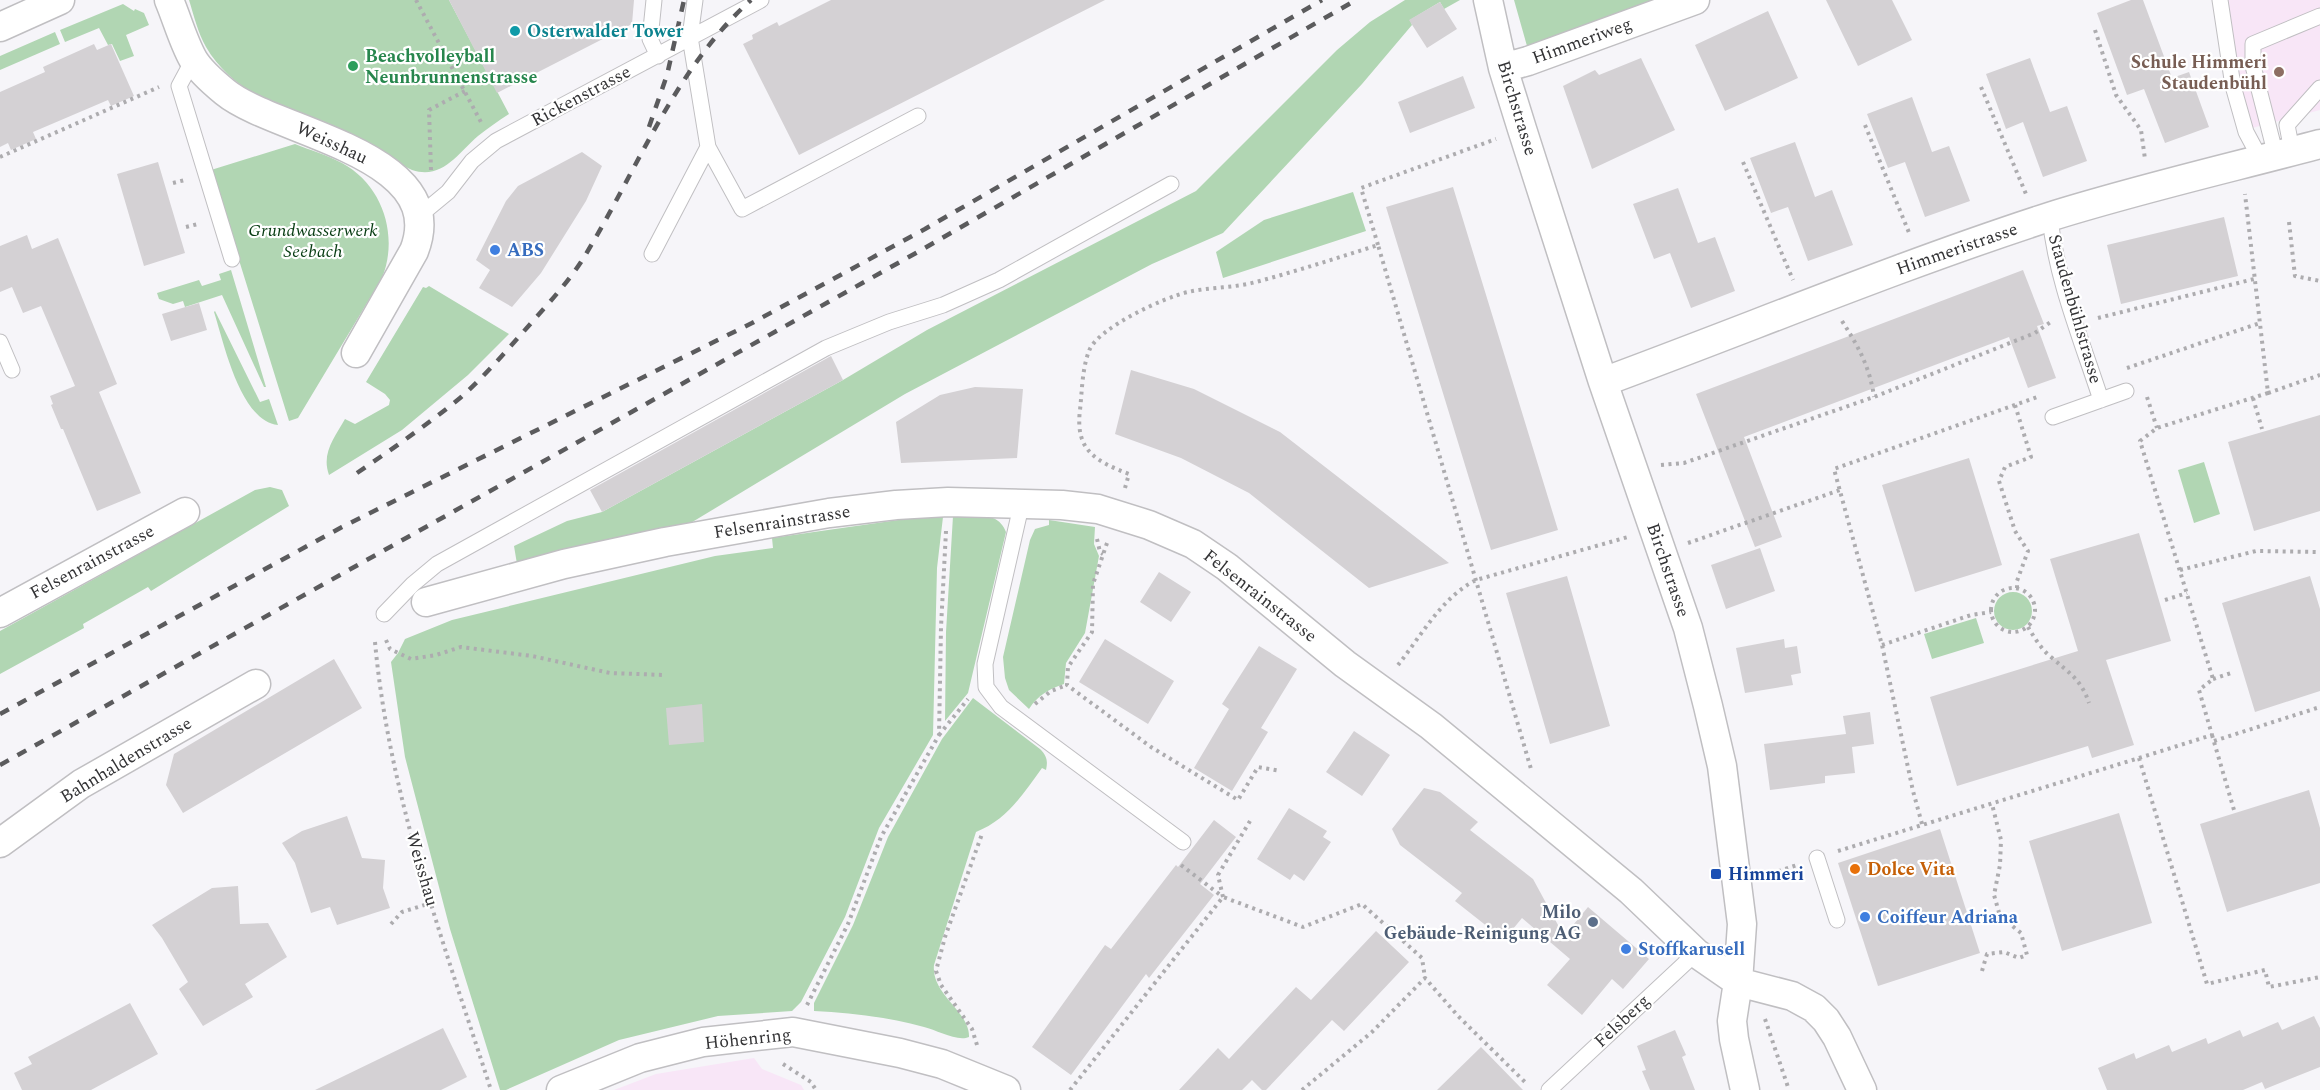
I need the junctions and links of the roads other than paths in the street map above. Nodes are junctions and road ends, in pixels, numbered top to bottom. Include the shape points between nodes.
1 (60, 0) edge
2 (169, 0) edge
3 (654, 0) edge
4 (695, 0) edge
5 (761, 0) edge
6 (1488, 0) edge
7 (1695, 0) edge
8 (2220, 0) edge
9 (2320, 16) edge
10 (0, 27) edge
11 (690, 37) junction
12 (658, 56) junction
13 (194, 60) junction
14 (1503, 68) junction
15 (2320, 88) edge
16 (918, 116) dead end
17 (2320, 144) edge
18 (708, 147) junction
19 (2276, 156) junction
20 (1171, 184) dead end
21 (2040, 210) junction
22 (419, 216) junction
23 (652, 254) dead end
24 (232, 259) dead end
25 (0, 342) edge
26 (356, 354) dead end
27 (12, 370) dead end
28 (1603, 382) junction
29 (2126, 392) dead end
30 (2101, 400) junction
31 (2053, 417) dead end
32 (1022, 502) junction
33 (185, 512) dead end
34 (426, 602) dead end
35 (0, 613) edge
36 (384, 614) dead end
37 (256, 684) dead end
38 (1184, 842) dead end
39 (0, 843) edge
40 (1817, 858) road end
41 (1837, 920) dead end
42 (1696, 953) junction
43 (1738, 982) junction
44 (561, 1090) edge
45 (1006, 1090) edge
46 (1549, 1090) edge
47 (1745, 1090) edge
48 (1862, 1090) edge

1 - 10 street
2 - 13 street, Weisshau
3 - 12 lane via 650,39
4 - 11 lane
5 - 11 lane, Rickenstrasse
6 - 14 street, Birchstrasse
7 - 14 street, Himmeriweg
8 - 19 lane via 2233,86 2246,132
9 - 19 lane via 2253,44 2253,66
11 - 12 lane, Rickenstrasse
11 - 18 lane
12 - 22 lane, Rickenstrasse via 496,141 472,161 448,192
13 - 22 street, Weisshau via 246,107 364,155 395,177
13 - 24 lane via 179,86
14 - 28 street, Birchstrasse
15 - 19 lane via 2287,125
16 - 18 lane via 742,209
17 - 19 street, Himmeristrasse
18 - 23 lane
19 - 21 street, Himmeristrasse
20 - 36 lane via 999,280 826,348 437,564
21 - 28 street, Himmeristrasse via 1920,262
21 - 30 lane, Staudenbühlstrasse
22 - 26 street via 414,251
25 - 27 lane
28 - 43 street, Birchstrasse via 1688,628 1722,766 1742,924
29 - 30 lane, Staudenbühlstrasse
30 - 31 lane, Staudenbühlstrasse
32 - 34 street, Felsenrainstrasse via 948,502 829,513 564,564
32 - 38 lane via 985,664 986,687 1011,715
32 - 42 street, Felsenrainstrasse via 1098,509 1193,544 1431,726 1631,891
33 - 35 street, Felsenrainstrasse
37 - 39 street, Bahnhaldenstrasse via 81,784
40 - 41 lane
42 - 43 street, Felsenrainstrasse
42 - 46 lane, Felsberg
43 - 47 street via 1733,1030
43 - 48 street via 1792,996 1814,1008 1837,1037
44 - 45 street, Höhenring via 640,1058 703,1042 793,1032 942,1064

